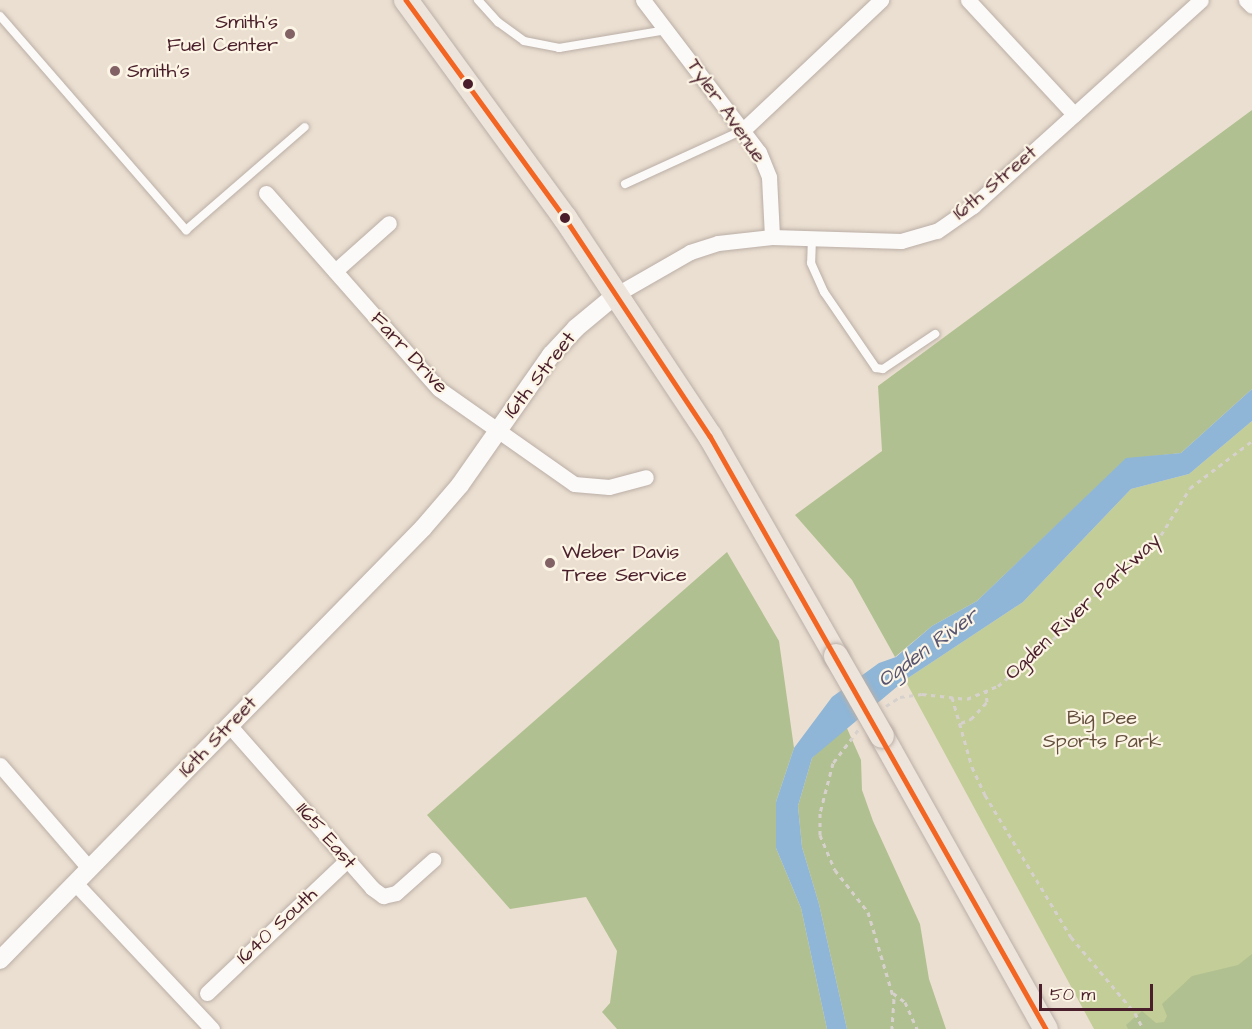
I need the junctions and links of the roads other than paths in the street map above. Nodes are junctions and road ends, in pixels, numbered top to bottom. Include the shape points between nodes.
1 (406, 0) edge
2 (478, 0) edge
3 (643, 0) edge
4 (881, 0) edge
5 (968, 0) edge
6 (1201, 0) edge
7 (1246, 0) edge
8 (1252, 6) edge
9 (0, 16) edge
10 (666, 30) junction
11 (1074, 114) junction
12 (305, 127) dead end
13 (743, 130) junction
14 (625, 184) dead end
15 (267, 193) dead end
16 (389, 223) dead end
17 (772, 237) junction
18 (812, 238) junction
19 (335, 270) junction
20 (617, 294) junction
21 (935, 334) dead end
22 (496, 432) junction
23 (646, 477) dead end
24 (229, 725) junction
25 (0, 765) edge
26 (347, 860) junction
27 (434, 860) dead end
28 (89, 868) junction
29 (75, 883) junction
30 (0, 960) edge
31 (207, 993) dead end
32 (212, 1029) edge
33 (1046, 1029) edge

1 - 20 main road via 492,114
2 - 10 lane via 498,22 524,41 559,48
3 - 10 street, Tyler Avenue
4 - 13 street
5 - 11 street
6 - 11 street, 16th Street
7 - 8 street
9 - 12 lane via 186,230
10 - 13 street, Tyler Avenue
11 - 18 street, 16th Street via 973,206 937,231 901,241
13 - 14 lane
13 - 17 street, Tyler Avenue via 759,152 769,177
15 - 19 street, Farr Drive
16 - 19 street
17 - 18 street, 16th Street
17 - 20 street, 16th Street via 718,243 690,252
18 - 21 lane via 812,263 824,292 876,369 883,369
19 - 22 street, Farr Drive via 440,389
20 - 22 street, 16th Street via 551,355
20 - 33 main road, bridge via 710,436 837,656 873,730
22 - 23 street, Farr Drive via 574,484 609,487
22 - 24 street, 16th Street via 423,528
24 - 26 street, 1165 East
24 - 28 street, 16th Street
25 - 28 street
26 - 27 street, 1165 East via 372,888 390,897
26 - 31 street, 1640 South
28 - 29 street, 16th Street
29 - 30 street, 16th Street
29 - 32 street

